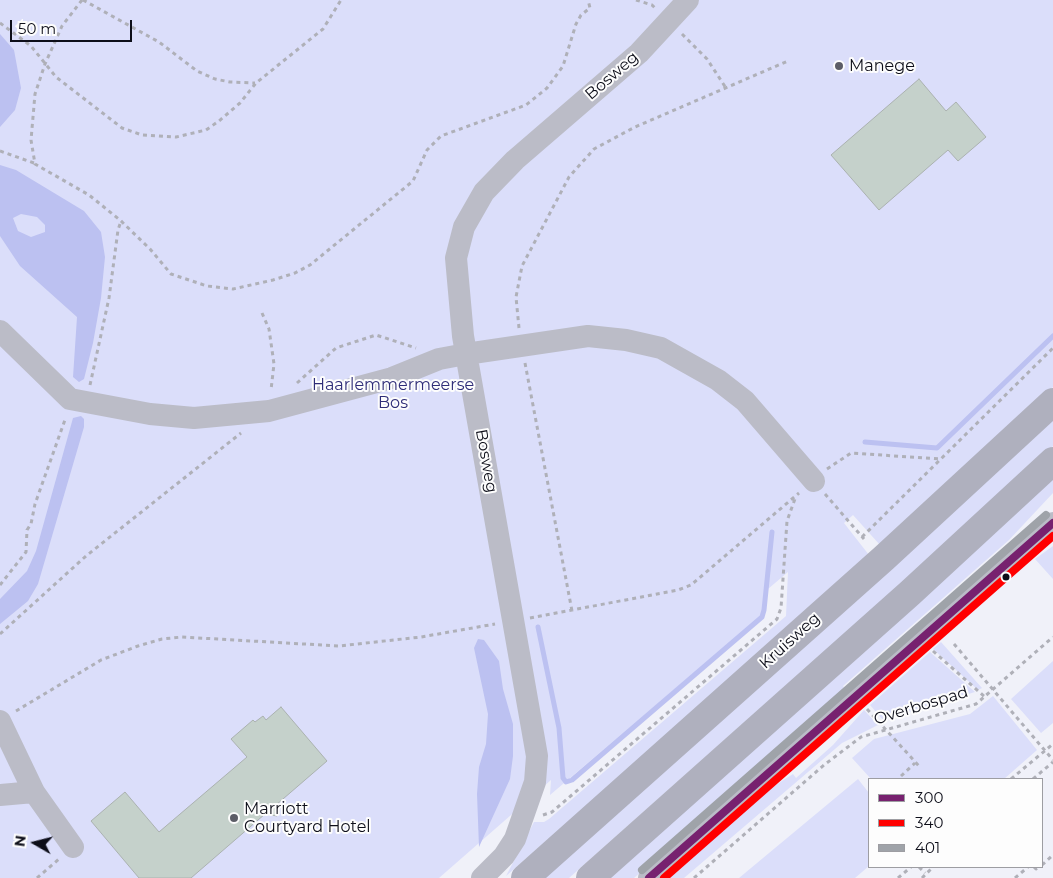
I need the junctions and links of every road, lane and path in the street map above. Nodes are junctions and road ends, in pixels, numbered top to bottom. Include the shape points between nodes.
1 (82, 0) edge
2 (341, 0) edge
3 (588, 0) edge
4 (636, 0) edge
5 (688, 0) edge
6 (652, 2) edge
7 (668, 22) junction
8 (0, 23) edge
9 (788, 61) dead end
10 (45, 64) junction
11 (256, 83) junction
12 (726, 88) junction
13 (0, 151) edge
14 (35, 164) junction
15 (121, 221) junction
16 (262, 313) dead end
17 (0, 331) edge
18 (521, 344) junction
19 (1053, 348) edge
20 (466, 354) junction
21 (439, 359) junction
22 (294, 386) dead end
23 (77, 400) junction
24 (1053, 402) edge
25 (269, 411) junction
26 (940, 459) junction
27 (1053, 461) edge
28 (814, 481) junction
29 (1053, 523) edge
30 (0, 584) edge
31 (572, 611) junction
32 (515, 620) junction
33 (0, 634) edge
34 (1053, 637) edge
35 (954, 644) dead end
36 (936, 654) dead end
37 (993, 690) junction
38 (985, 697) junction
39 (868, 710) dead end
40 (7, 716) edge
41 (886, 730) junction
42 (1053, 744) edge
43 (1045, 750) junction
44 (1053, 761) edge
45 (901, 776) dead end
46 (1012, 778) edge
47 (1034, 778) edge
48 (34, 792) junction
49 (0, 795) edge
50 (526, 811) junction
51 (73, 848) joint
52 (1053, 855) edge
53 (1043, 864) edge
54 (910, 868) edge
55 (920, 868) edge
56 (932, 868) edge
57 (1027, 868) edge
58 (925, 873) junction
59 (37, 878) edge
60 (482, 878) edge
61 (525, 878) edge
62 (590, 878) edge
63 (649, 878) edge
64 (694, 878) edge
65 (898, 878) edge
66 (922, 878) edge
67 (1015, 878) edge

1 - 10 path via 62,26
1 - 11 path via 159,42 197,71 230,82
2 - 11 path via 323,29
3 - 15 path via 590,8 576,24 563,66 547,88 526,105 441,136 427,150 413,181 310,265 295,273 233,288 187,281 171,274
4 - 6 path
5 - 7 street, Bosweg
6 - 7 path
7 - 12 path via 706,59
7 - 20 street, Bosweg via 639,53 515,160 484,192 464,227 456,258
8 - 10 path via 31,46
9 - 12 path
10 - 11 path via 56,77 122,128 142,135 176,137 206,130 240,102
10 - 14 path via 32,116
12 - 18 path via 635,127 594,149 569,177 522,266 516,298
13 - 14 path
14 - 15 path via 89,195
15 - 23 path via 96,366
16 - 25 path via 269,330 274,364
17 - 23 street
18 - 20 street
18 - 28 street via 588,336 662,348 718,380 745,401
18 - 31 path
19 - 26 path
20 - 21 street
20 - 32 street, Bosweg
21 - 22 path via 410,345 376,335 336,348
21 - 25 street via 392,378
23 - 25 street via 150,414 194,418
23 - 30 path via 58,437 31,524 26,530 26,552
24 - 61 highway, Kruisweg via 884,558
25 - 33 path via 86,556
26 - 28 path via 850,453 834,462
26 - 28 path via 863,538
27 - 62 highway via 910,594
29 - 63 street
31 - 32 path
31 - 50 path via 678,590 691,584 796,495 788,521 781,608 777,618 552,812 538,815
32 - 40 path via 421,637 339,646 182,637 162,640 101,660
32 - 50 street, Bosweg via 537,756 535,782
34 - 37 path, Overbospad
35 - 37 path
36 - 38 path
37 - 38 path, Overbospad
37 - 43 path
38 - 41 path, Overbospad via 976,704
39 - 41 path
40 - 48 street
41 - 45 path via 917,764
41 - 64 path, Overbospad via 861,737 824,765
42 - 43 path
43 - 44 path
43 - 46 path
44 - 47 path
48 - 49 street
48 - 51 street
50 - 60 street, Bosweg via 504,856
51 - 59 path
52 - 53 path
54 - 65 path
55 - 58 path
56 - 58 path
57 - 67 path
58 - 66 path

